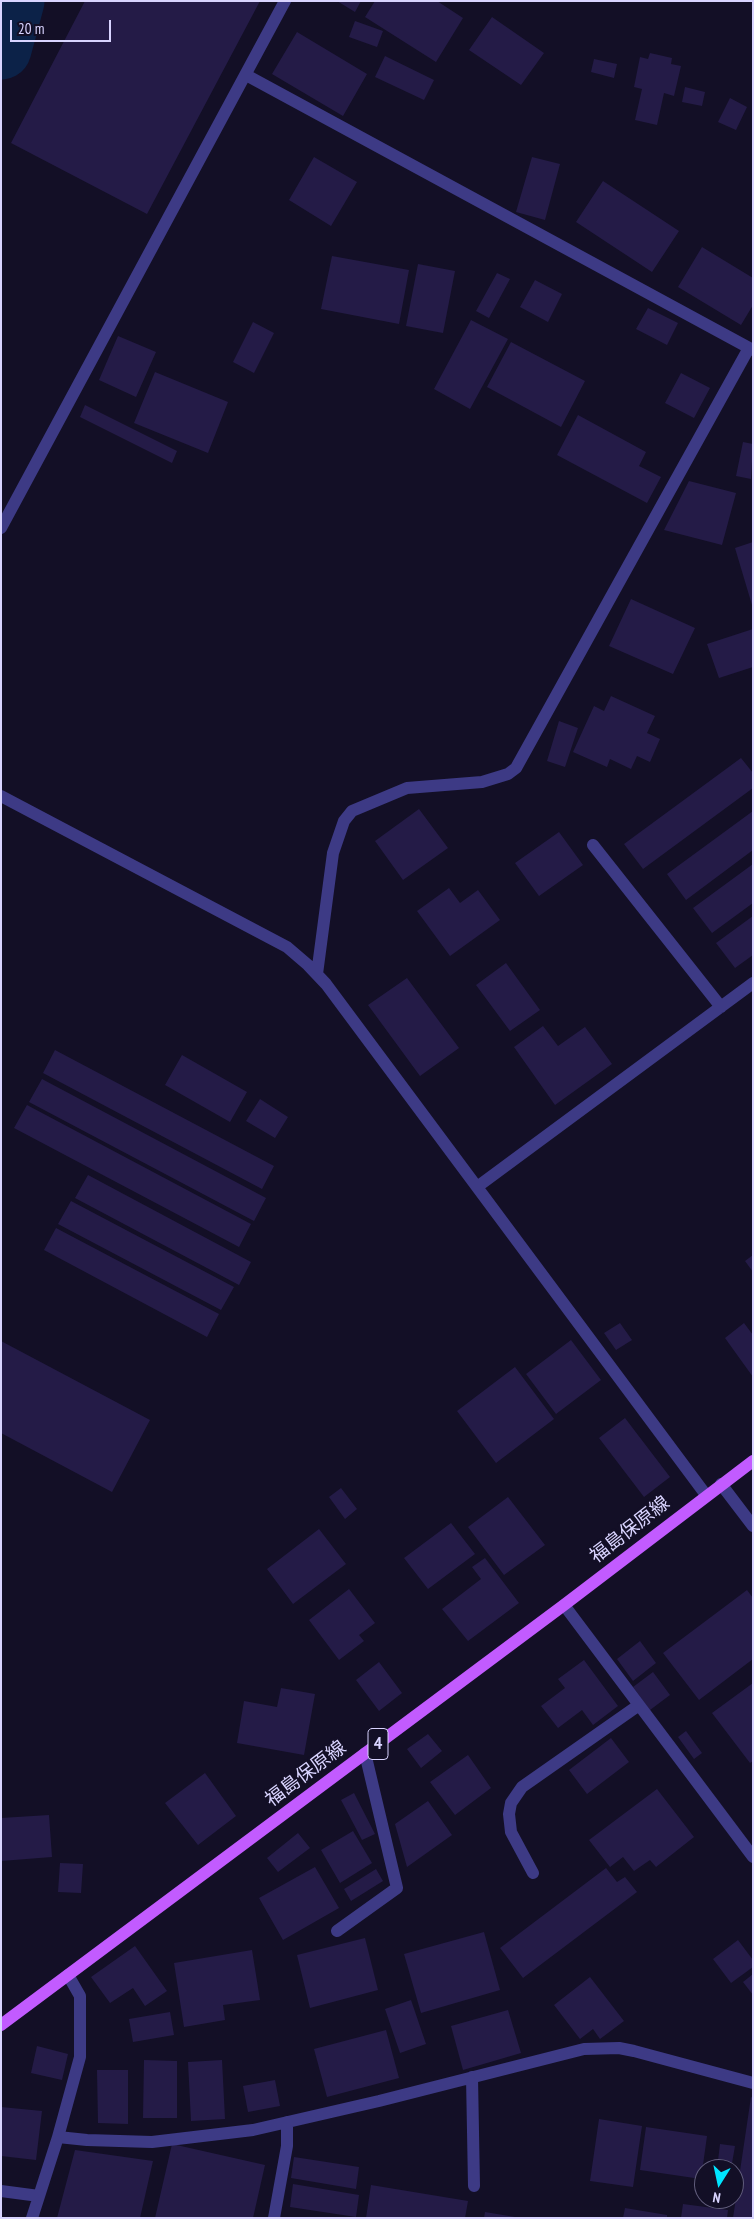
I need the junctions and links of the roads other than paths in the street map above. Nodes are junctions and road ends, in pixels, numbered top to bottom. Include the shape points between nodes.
1 (285, 1) edge
2 (246, 75) junction
3 (751, 349) edge
4 (1, 528) edge
5 (1, 796) edge
6 (593, 845) dead end
7 (317, 974) junction
8 (753, 983) edge
9 (721, 1006) junction
10 (477, 1187) junction
11 (753, 1461) edge
12 (721, 1484) junction
13 (706, 1495) junction
14 (753, 1526) edge
15 (564, 1605) junction
16 (639, 1705) junction
17 (366, 1753) junction
18 (753, 1857) edge
19 (533, 1872) dead end
20 (337, 1931) dead end
21 (68, 1975) junction
22 (1, 2025) edge
23 (472, 2077) junction
24 (753, 2083) edge
25 (287, 2122) junction
26 (58, 2137) junction
27 (474, 2186) dead end
28 (1, 2191) edge
29 (39, 2196) junction
30 (32, 2218) edge
31 (274, 2218) edge

1 - 2 street
2 - 3 street
2 - 4 street
3 - 7 street via 516,768 508,774 482,782 407,788 352,811 344,821 333,853
5 - 7 street via 287,947
6 - 9 street
7 - 10 street
8 - 9 street
9 - 10 street
10 - 13 street
11 - 12 main road, 福島保原線 / 4
12 - 13 main road, 福島保原線 / 4
12 - 14 street
13 - 15 main road, 福島保原線 / 4
15 - 16 street
15 - 17 main road, 福島保原線 / 4
16 - 18 street
16 - 19 street via 522,1788 511,1803 511,1832
17 - 20 street via 397,1888
17 - 21 main road, 福島保原線 / 4
21 - 22 main road, 福島保原線 / 4
21 - 26 street via 80,1996 80,2057
23 - 24 street via 584,2048 598,2048 634,2051
23 - 25 street
23 - 27 street
25 - 26 street via 253,2130 152,2142
25 - 31 street via 287,2146
26 - 29 street
28 - 29 street
29 - 30 street

